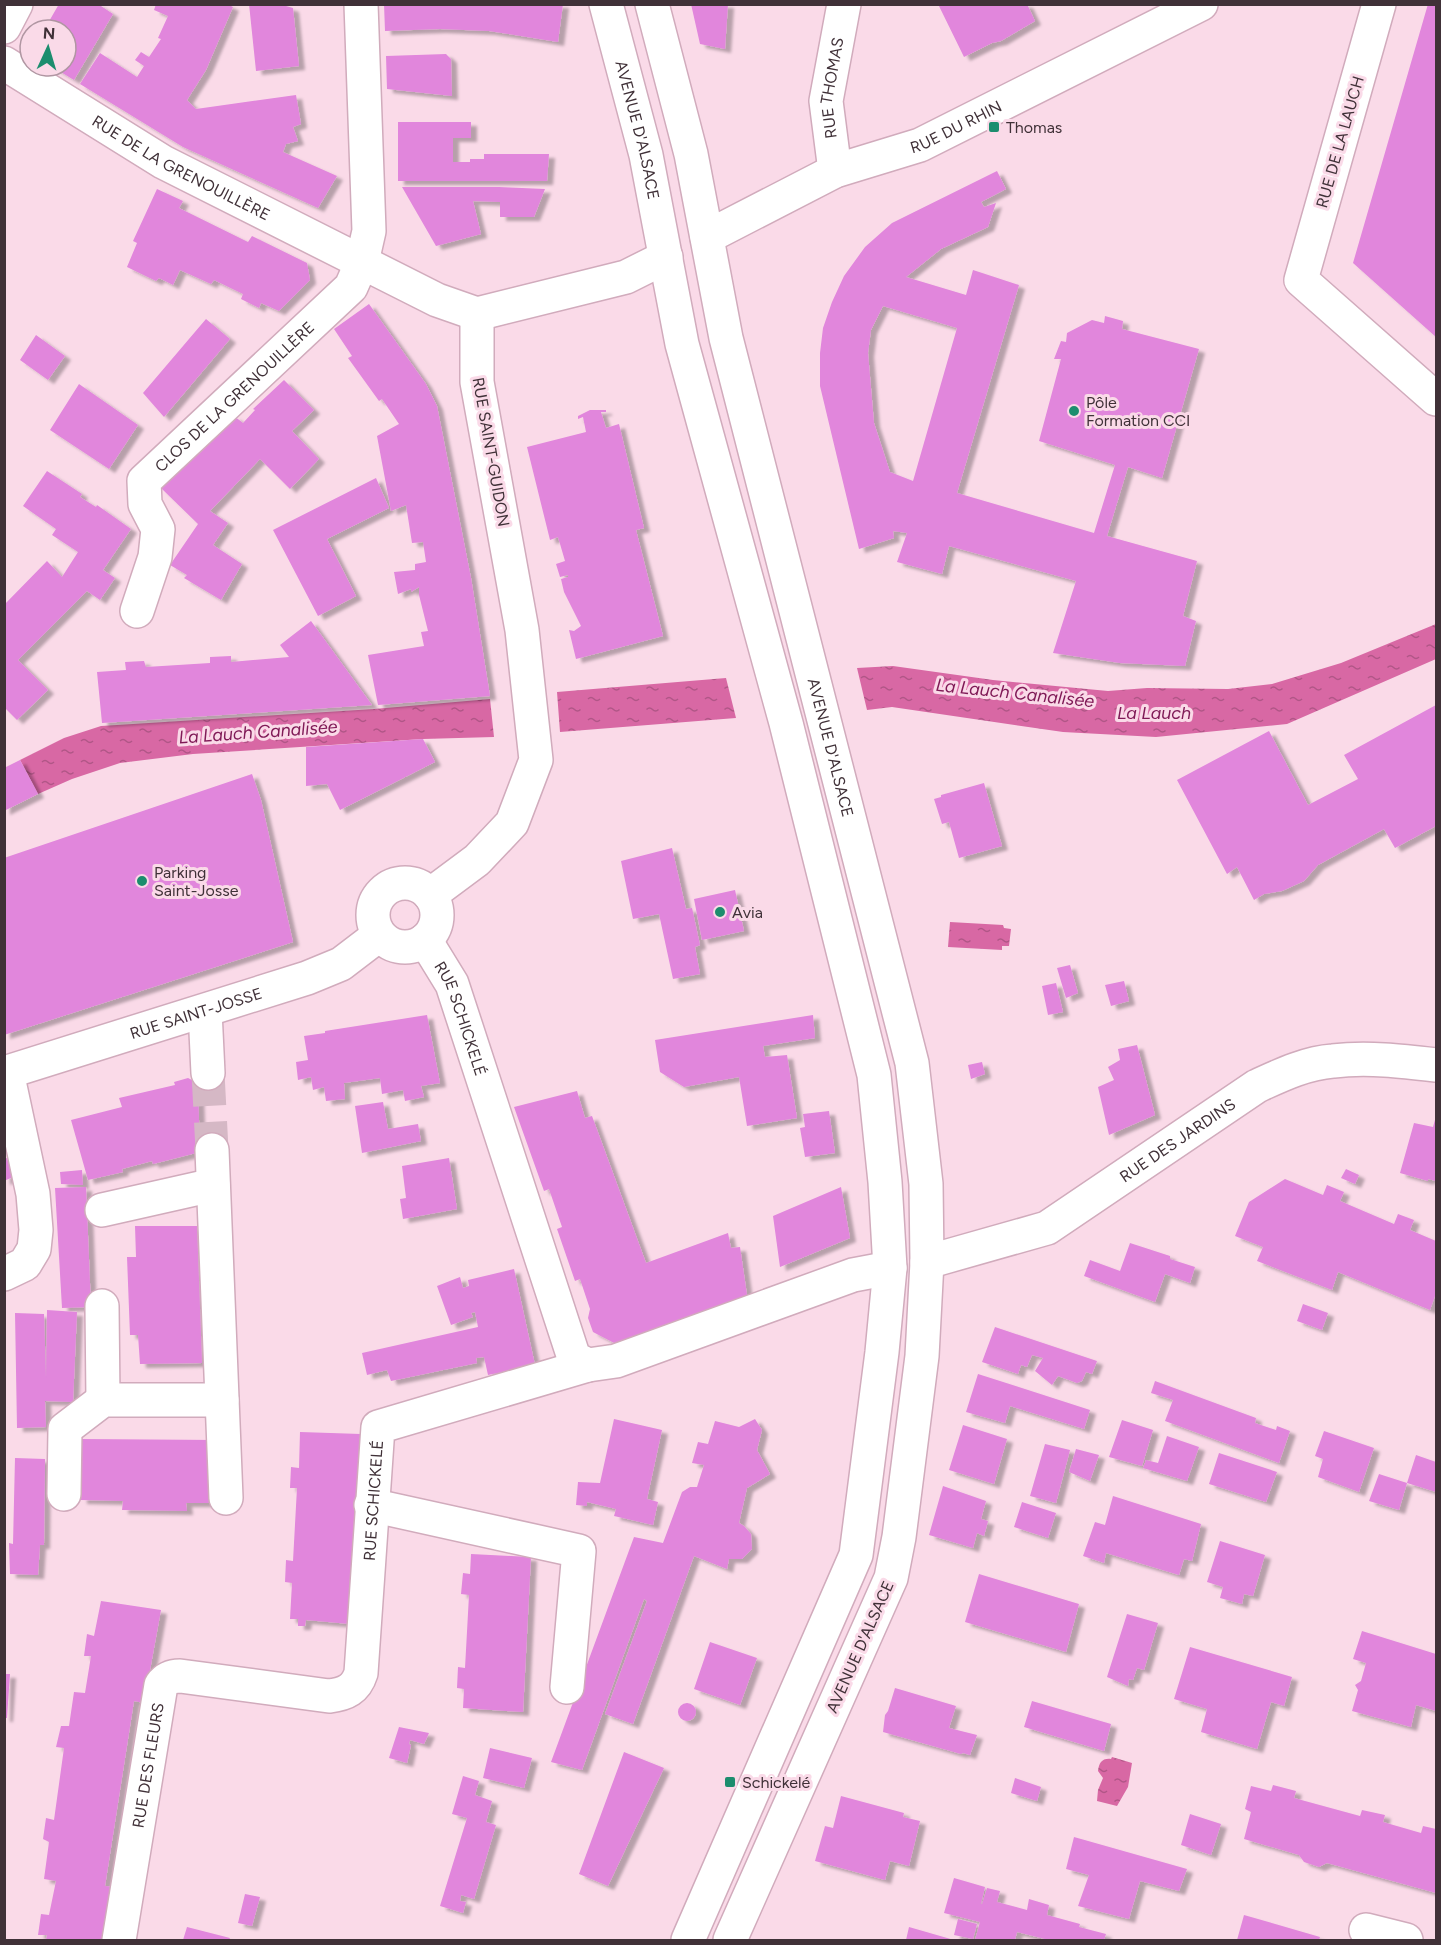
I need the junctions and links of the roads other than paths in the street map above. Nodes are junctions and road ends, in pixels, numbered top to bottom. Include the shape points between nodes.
1 (16, 4) edge
2 (361, 4) edge
3 (606, 4) edge
4 (652, 4) edge
5 (844, 4) edge
6 (1201, 4) edge
7 (1379, 4) edge
8 (4, 27) edge
9 (4, 63) edge
10 (836, 171) junction
11 (707, 237) junction
12 (666, 257) junction
13 (362, 262) junction
14 (477, 314) junction
15 (1437, 399) edge
16 (137, 611) dead end
17 (430, 895) junction
18 (379, 935) junction
19 (425, 940) junction
20 (205, 1011) junction
21 (1437, 1065) edge
22 (6, 1073) edge
23 (208, 1073) tunnel mouth
24 (212, 1150) tunnel mouth
25 (213, 1185) junction
26 (102, 1210) dead end
27 (927, 1262) junction
28 (890, 1268) junction
29 (4, 1274) edge
30 (102, 1306) dead end
31 (588, 1365) junction
32 (103, 1400) junction
33 (222, 1400) junction
34 (64, 1494) dead end
35 (226, 1498) dead end
36 (371, 1505) junction
37 (253, 1686) joint
38 (567, 1687) dead end
39 (1366, 1930) dead end
40 (119, 1941) edge
41 (688, 1941) edge
42 (730, 1941) edge
43 (1406, 1941) edge

1 - 8 street
2 - 13 street via 369,231
3 - 12 street, AVENUE D'ALSACE via 646,155
4 - 11 street, AVENUE D'ALSACE via 691,154
5 - 10 street, RUE THOMAS via 826,101
6 - 10 street, RUE DU RHIN via 920,145
7 - 15 street, RUE DE LA LAUCH via 1301,280
9 - 13 street, RUE DE LA GRENOUILLÈRE via 163,162
10 - 11 street, RUE DU RHIN
11 - 12 street
11 - 27 street, AVENUE D'ALSACE via 726,338 912,1063 926,1184
12 - 14 street via 626,277
12 - 28 street, AVENUE D'ALSACE via 682,344 786,723 874,1074
13 - 14 street via 437,300
13 - 16 street, CLOS DE LA GRENOUILLÈRE via 351,287 144,481 145,504 158,529 155,557
14 - 17 street, RUE SAINT-GUIDON via 477,382 522,630 536,760 512,823 477,860
17 - 18 street via 413,884 393,885 385,891 378,897 372,916
17 - 19 street via 435,904 436,924
18 - 19 street via 406,948
18 - 20 street, RUE SAINT-JOSSE via 341,963 307,978
19 - 31 street, RUE SCHICKELÉ via 452,984 574,1358
20 - 22 street, RUE SAINT-JOSSE
20 - 23 street
21 - 27 street, RUE DES JARDINS via 1391,1060 1332,1061 1293,1070 1257,1086 1047,1228
22 - 29 street via 33,1194 36,1230 34,1249 25,1264
24 - 25 street
25 - 26 street
25 - 33 street
27 - 28 street
27 - 42 street, AVENUE D'ALSACE via 922,1356 891,1578
28 - 31 street, RUE SCHICKELÉ via 853,1275 616,1361
28 - 41 street, AVENUE D'ALSACE via 856,1555
30 - 32 street
31 - 36 street, RUE SCHICKELÉ via 378,1427
32 - 33 street
32 - 34 street via 65,1428
33 - 35 street
36 - 37 street, RUE SCHICKELÉ via 361,1673 357,1683 344,1693 330,1696
36 - 38 street via 579,1551
37 - 40 street, RUE DES FLEURS via 180,1676 168,1678 161,1685
39 - 43 street

